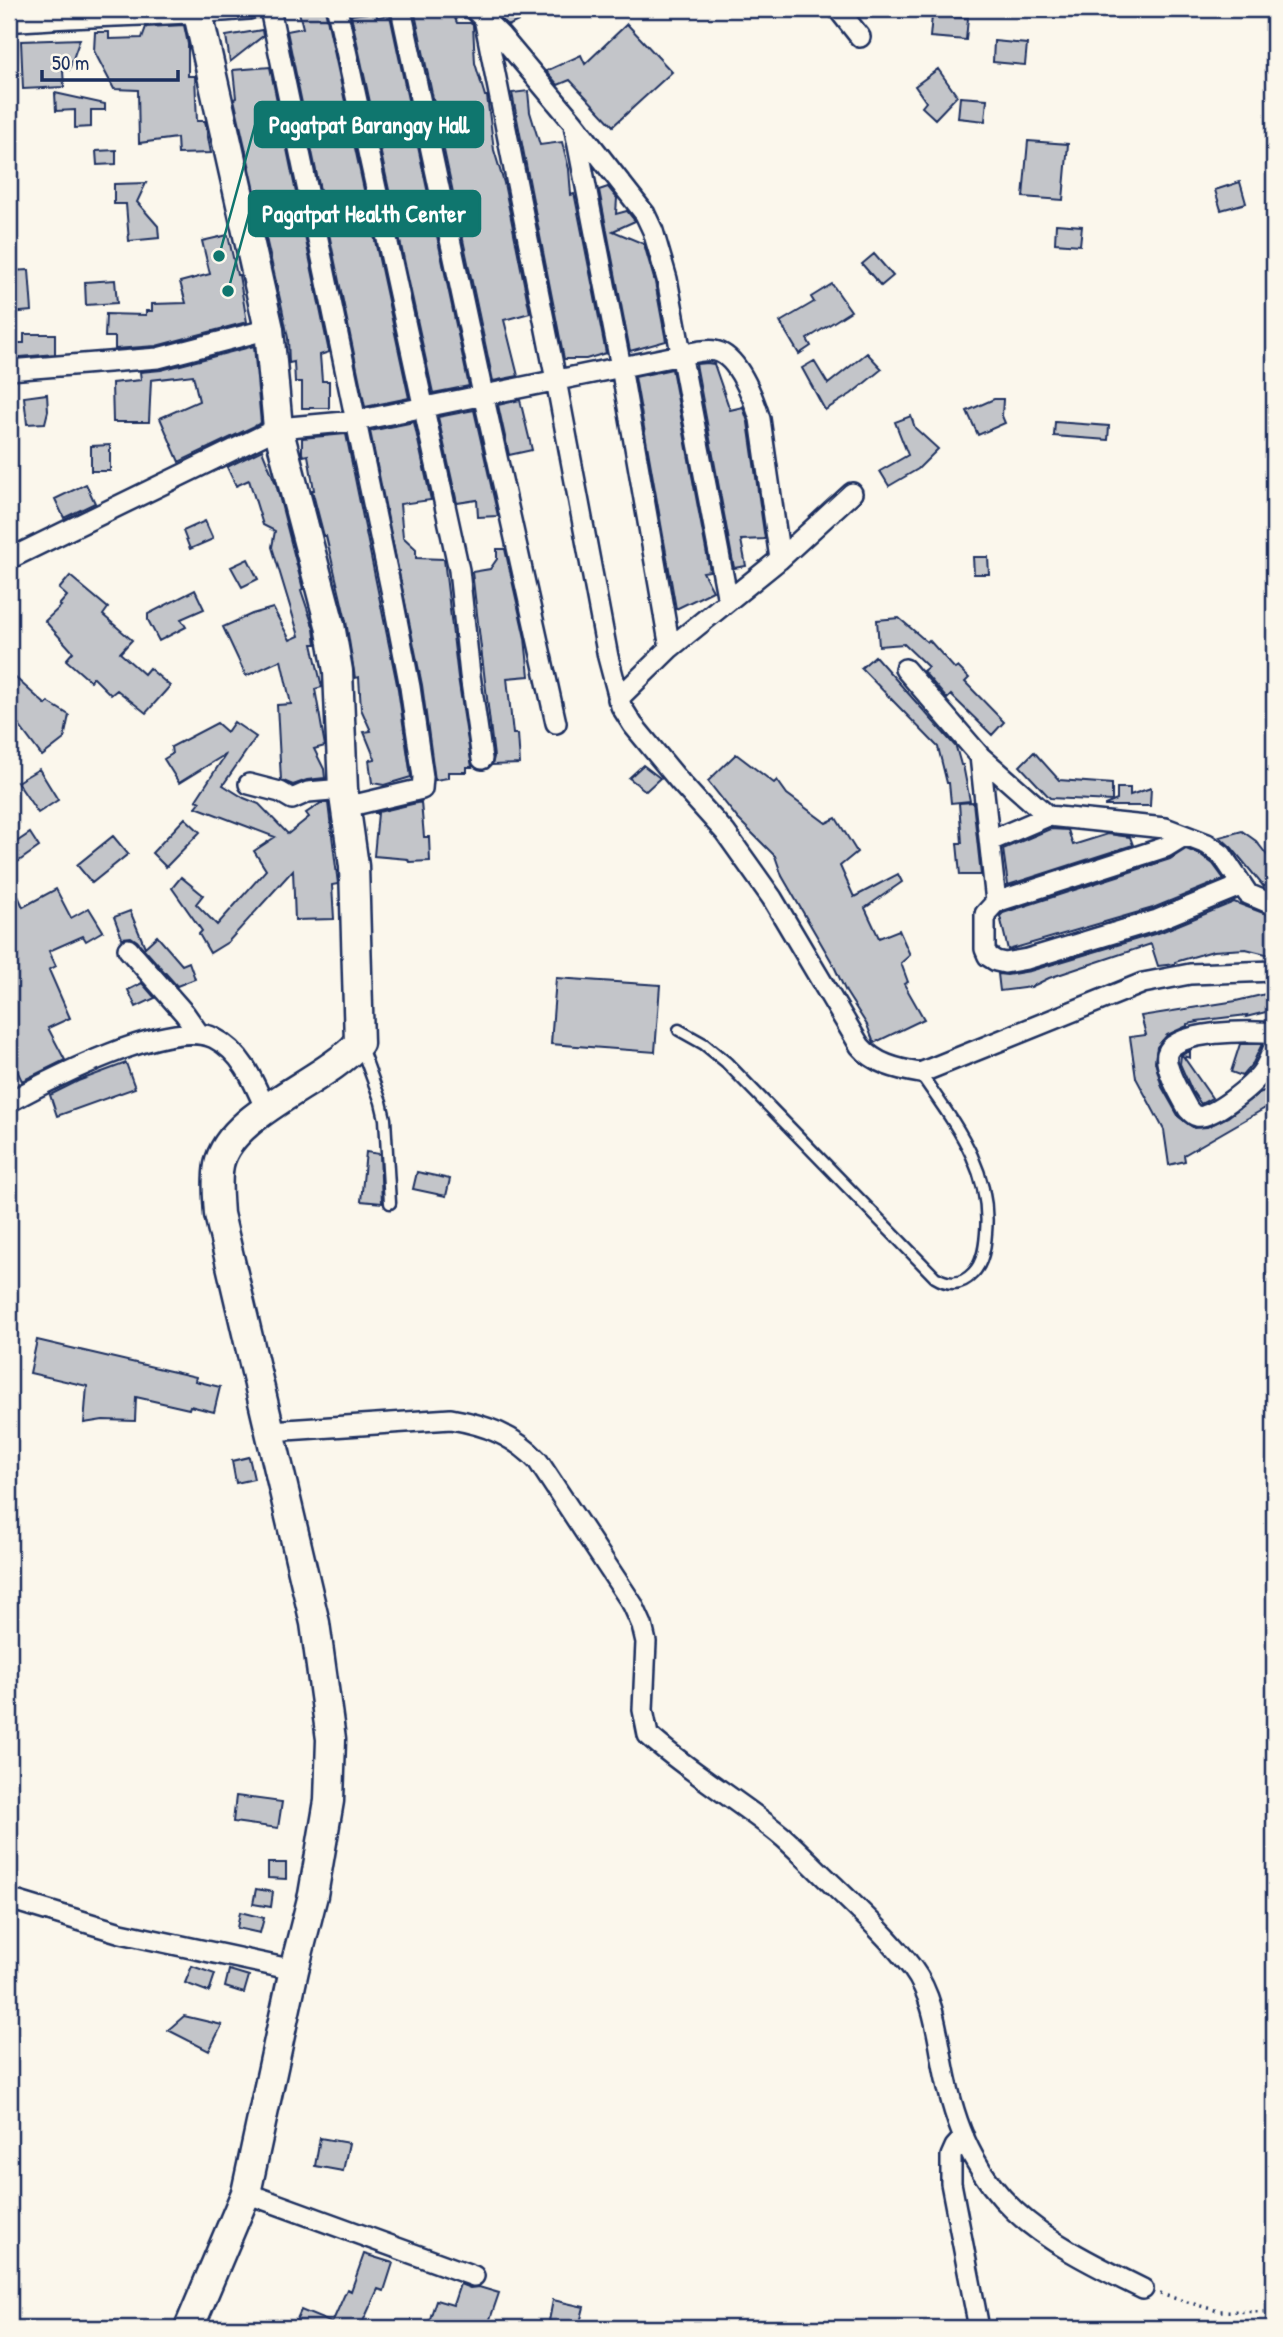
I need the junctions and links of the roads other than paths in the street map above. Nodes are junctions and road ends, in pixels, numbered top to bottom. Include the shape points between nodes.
1 (248, 9) edge
2 (270, 9) edge
3 (337, 9) edge
4 (401, 9) edge
5 (838, 9) edge
6 (197, 11) edge
7 (85, 12) edge
8 (479, 13) edge
9 (9, 22) edge
10 (860, 37) dead end
11 (573, 122) junction
12 (269, 329) junction
13 (681, 355) junction
14 (621, 367) junction
15 (9, 370) edge
16 (556, 380) junction
17 (483, 394) junction
18 (422, 407) junction
19 (356, 421) junction
20 (278, 428) junction
21 (852, 493) dead end
22 (9, 559) edge
23 (780, 559) junction
24 (727, 601) junction
25 (670, 648) junction
26 (905, 669) dead end
27 (618, 699) junction
28 (556, 723) dead end
29 (980, 756) junction
30 (482, 759) dead end
31 (249, 784) dead end
32 (344, 798) junction
33 (1048, 816) junction
34 (1184, 836) junction
35 (990, 841) junction
36 (1240, 886) junction
37 (996, 902) junction
38 (1274, 905) edge
39 (128, 949) dead end
40 (1274, 971) edge
41 (679, 1030) dead end
42 (1274, 1033) edge
43 (199, 1034) junction
44 (359, 1043) junction
45 (1274, 1047) edge
46 (920, 1073) junction
47 (9, 1102) edge
48 (266, 1110) junction
49 (390, 1203) dead end
50 (271, 1431) junction
51 (9, 1899) edge
52 (294, 1970) junction
53 (964, 2137) junction
54 (246, 2193) junction
55 (474, 2276) dead end
56 (1143, 2289) road end
57 (189, 2328) edge
58 (979, 2328) edge

1 - 6 street
2 - 19 street
3 - 18 street
4 - 17 street
5 - 10 street
6 - 7 street
6 - 12 street
7 - 9 street
8 - 11 street
8 - 16 street
11 - 13 street via 645,214 667,279
11 - 14 street
12 - 15 street via 158,358
12 - 20 street
13 - 14 street
13 - 23 street via 722,354 750,390 760,419
13 - 24 street
14 - 16 street
14 - 25 street
16 - 17 street
16 - 27 street
17 - 18 street
17 - 28 street
18 - 19 street
18 - 30 street via 459,570
19 - 20 street
19 - 32 street via 423,777 422,789
20 - 22 street
20 - 32 street via 330,625 338,671
21 - 23 street
23 - 24 street
24 - 25 street
25 - 27 street
26 - 29 street
27 - 46 street via 633,725 725,832 772,898 860,1046 890,1066
29 - 33 street
29 - 35 street
31 - 32 street via 292,799 307,792
32 - 44 street via 354,866
33 - 34 street via 1165,828
33 - 35 street
34 - 36 street via 1222,855
34 - 37 street via 1166,847
35 - 37 street
36 - 37 street via 1157,920 1005,963 988,956 985,949 985,914
36 - 38 street via 1255,899
39 - 43 street
40 - 46 street via 1190,974 1143,983
41 - 46 lane via 726,1062 934,1277 958,1283 981,1262 987,1199 971,1154
42 - 45 street via 1219,1032 1180,1042 1168,1050 1167,1063 1188,1109 1199,1117 1250,1087
43 - 47 street via 149,1041 97,1059
43 - 48 street via 212,1037 238,1056
44 - 48 street via 338,1063
44 - 49 lane via 385,1119
48 - 50 street via 225,1146 217,1185 225,1243
50 - 52 street via 315,1623 331,1740 320,1855
50 - 53 street via 451,1419 500,1431 538,1461 638,1615 646,1642 643,1710 648,1735 783,1837 888,1938 929,1999
51 - 52 street via 154,1941
52 - 54 street
53 - 56 street via 982,2174 1037,2231
53 - 58 street via 951,2157 951,2183
54 - 55 street
54 - 57 street

